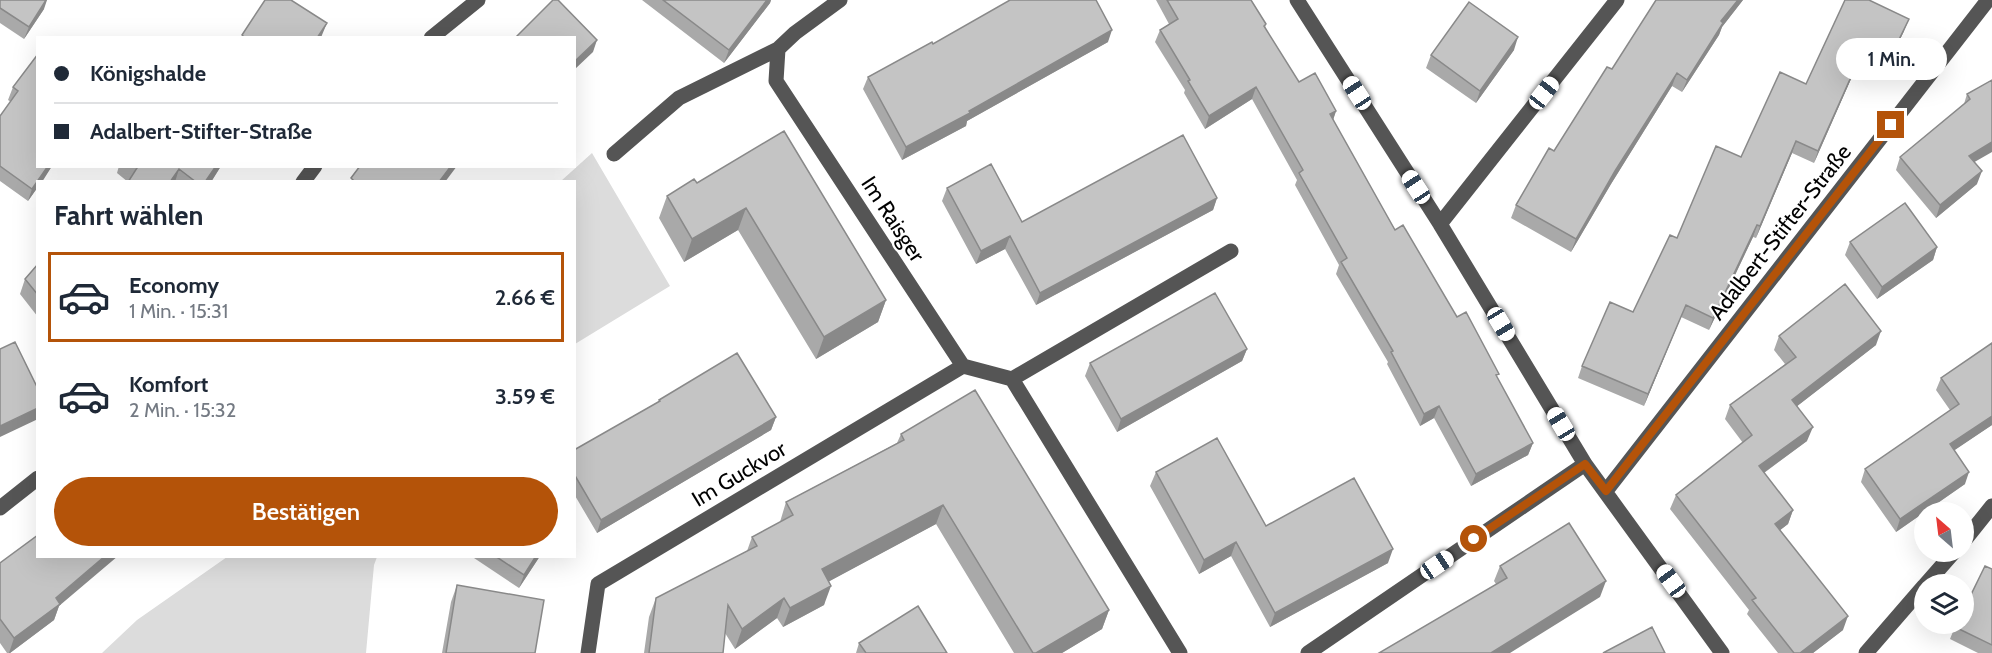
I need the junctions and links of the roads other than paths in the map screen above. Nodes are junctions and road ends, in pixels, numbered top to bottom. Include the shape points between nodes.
1 (478, 0) edge
2 (840, 0) edge
3 (1297, 0) edge
4 (1617, 0) edge
5 (1988, 0) edge
6 (433, 36) edge
7 (778, 49) junction
8 (614, 154) dead end
9 (1440, 224) junction
10 (1231, 251) dead end
11 (963, 366) junction
12 (1012, 379) junction
13 (1585, 464) junction
14 (36, 480) edge
15 (1606, 491) junction
16 (1992, 506) edge
17 (0, 508) edge
18 (1987, 525) edge
19 (1974, 534) edge
20 (1945, 562) edge
21 (1935, 574) edge
22 (1914, 598) edge
23 (588, 653) edge
24 (1180, 653) edge
25 (1308, 653) edge
26 (1722, 653) edge
27 (1866, 653) edge

1 - 6 street
2 - 7 street
3 - 9 street
4 - 9 street
5 - 15 street, Adalbert-Stifter-Straße
7 - 8 street via 680,98
7 - 11 street, Im Raisger via 776,81
9 - 13 street
10 - 12 street
11 - 12 street
11 - 23 street, Im Guckvor via 598,584
12 - 24 street
13 - 15 street
13 - 25 street
14 - 17 street
15 - 26 street
16 - 18 street
18 - 19 street
20 - 21 street
22 - 27 street

